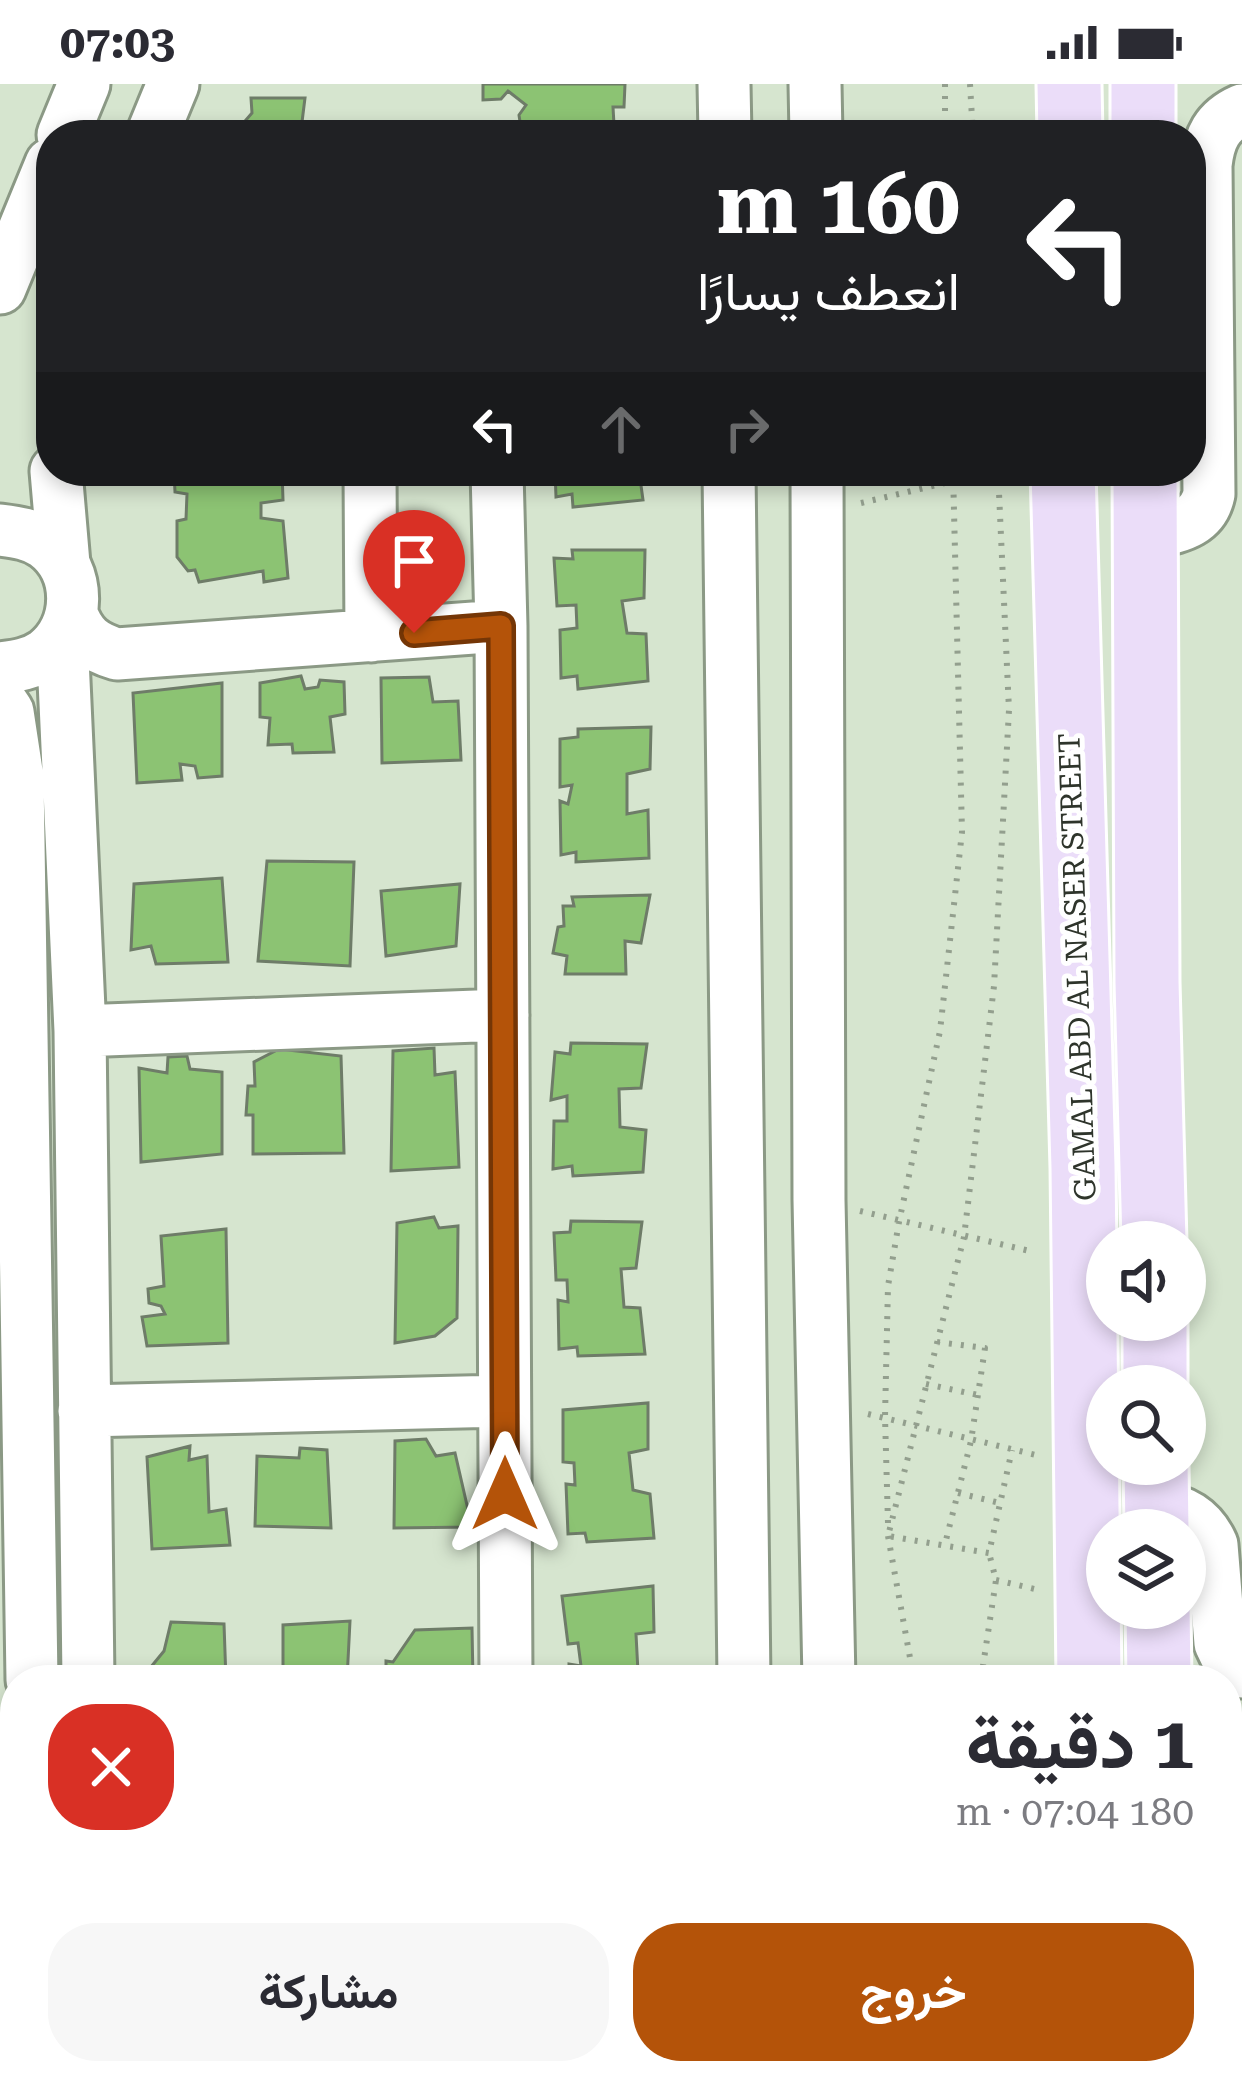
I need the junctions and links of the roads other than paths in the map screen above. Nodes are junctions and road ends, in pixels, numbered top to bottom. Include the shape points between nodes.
1 (173, 84) edge
2 (724, 84) edge
3 (815, 84) edge
4 (1070, 84) edge
5 (1143, 84) edge
6 (1242, 110) edge
7 (158, 120) edge
8 (725, 120) edge
9 (816, 120) edge
10 (1070, 120) edge
11 (1143, 120) edge
12 (1206, 157) edge
13 (36, 200) edge
14 (1206, 231) edge
15 (0, 288) edge
16 (57, 486) edge
17 (370, 486) edge
18 (497, 486) edge
19 (729, 486) edge
20 (1063, 486) edge
21 (1145, 486) edge
22 (817, 492) edge
23 (0, 530) edge
24 (1146, 534) junction
25 (66, 605) junction
26 (501, 626) junction
27 (371, 636) junction
28 (0, 668) edge
29 (0, 700) edge
30 (1147, 982) junction
31 (1078, 986) junction
32 (503, 1015) junction
33 (80, 1031) junction
34 (1153, 1148) junction
35 (1083, 1167) junction
36 (1154, 1221) edge
37 (505, 1402) junction
38 (84, 1411) junction
39 (1157, 1500) edge
40 (1158, 1629) edge
41 (32, 1665) edge
42 (88, 1665) edge
43 (506, 1665) edge
44 (744, 1665) edge
45 (829, 1665) edge
46 (1089, 1665) edge
47 (1159, 1665) edge
48 (1232, 1665) edge

1 - 7 street
2 - 8 street
3 - 9 street
4 - 10 main road
5 - 11 main road
6 - 12 street via 1220,122
13 - 15 street
14 - 24 street via 1210,494 1194,520
16 - 25 street
17 - 27 street
18 - 26 street
19 - 44 street
20 - 31 main road, GAMAL ABD AL NASER STREET
21 - 24 main road
22 - 45 street
23 - 25 street via 47,545
24 - 30 main road
25 - 27 street via 88,641 116,654
25 - 28 street via 45,655
25 - 33 street
26 - 27 street
26 - 32 street
29 - 41 street via 18,778
30 - 31 main road via 1120,1006 1095,1004
30 - 34 main road
31 - 35 main road, GAMAL ABD AL NASER STREET
32 - 33 street
32 - 37 street
33 - 38 street
34 - 35 main road via 1118,1132 1094,1143
34 - 36 main road
35 - 46 main road, GAMAL ABD AL NASER STREET
37 - 38 street
37 - 43 street
38 - 42 street
39 - 48 street via 1208,1535 1220,1643
40 - 47 main road

